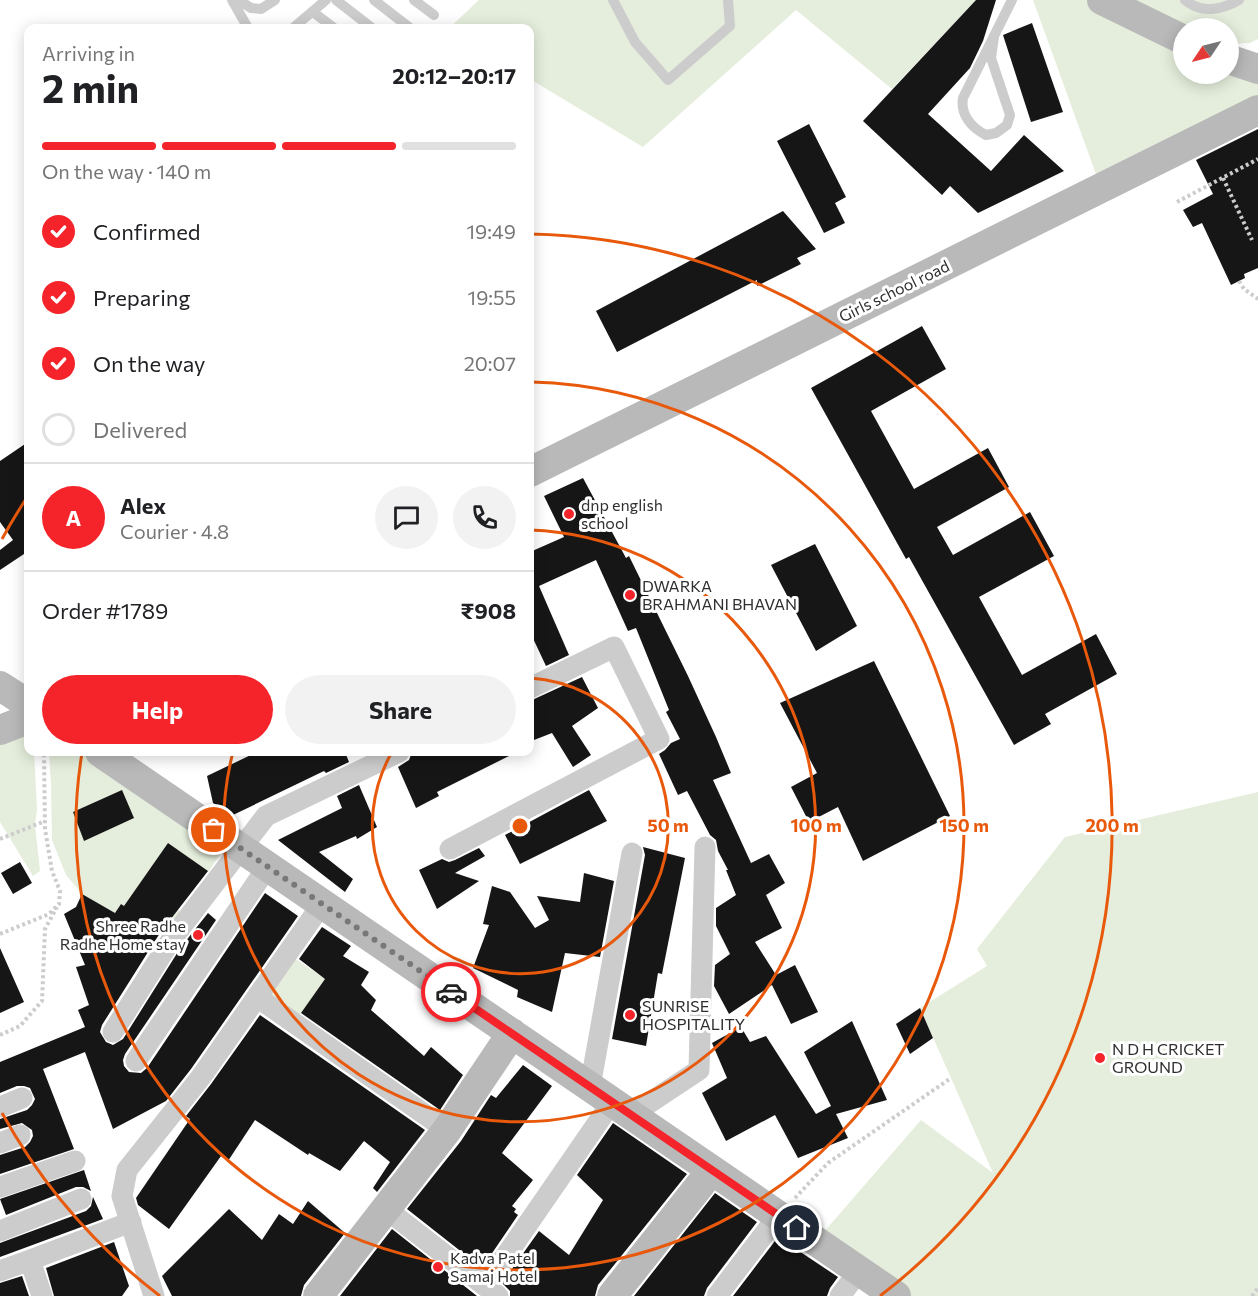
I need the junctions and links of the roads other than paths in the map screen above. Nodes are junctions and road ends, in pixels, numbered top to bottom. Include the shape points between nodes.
1 (232, 0) edge
2 (239, 0) edge
3 (275, 0) edge
4 (326, 0) edge
5 (336, 0) edge
6 (374, 0) edge
7 (414, 0) edge
8 (613, 0) edge
9 (728, 0) edge
10 (1012, 0) edge
11 (1102, 0) edge
12 (1185, 0) edge
13 (1239, 0) edge
14 (313, 12) junction
15 (434, 15) dead end
16 (246, 24) edge
17 (300, 24) edge
18 (329, 24) edge
19 (367, 24) edge
20 (405, 24) edge
21 (1173, 35) edge
22 (994, 37) junction
23 (1239, 63) edge
24 (1258, 69) edge
25 (1258, 110) edge
26 (534, 470) edge
27 (0, 686) edge
28 (534, 686) edge
29 (24, 701) edge
30 (24, 721) edge
31 (0, 730) edge
32 (106, 756) edge
33 (391, 756) edge
34 (705, 847) dead end
35 (241, 848) junction
36 (450, 849) dead end
37 (632, 853) dead end
38 (267, 866) junction
39 (322, 904) junction
40 (257, 997) junction
41 (113, 1032) dead end
42 (512, 1033) junction
43 (136, 1061) dead end
44 (21, 1098) dead end
45 (611, 1101) junction
46 (0, 1107) edge
47 (447, 1130) junction
48 (20, 1135) dead end
49 (0, 1143) edge
50 (75, 1161) dead end
51 (712, 1170) junction
52 (0, 1187) edge
53 (81, 1199) dead end
54 (386, 1209) junction
55 (778, 1216) junction
56 (131, 1222) junction
57 (0, 1231) edge
58 (30, 1260) junction
59 (859, 1271) junction
60 (0, 1272) edge
61 (492, 1291) edge
62 (42, 1296) edge
63 (154, 1296) edge
64 (318, 1296) edge
65 (612, 1296) edge
66 (717, 1296) edge
67 (840, 1296) edge
68 (896, 1296) edge

1 - 16 lane
2 - 3 lane via 261,9
4 - 14 lane
5 - 19 lane
6 - 20 lane
7 - 15 lane
8 - 9 lane via 635,42 668,80 730,26
10 - 22 lane
11 - 21 street
12 - 13 lane via 1208,9 1224,8
14 - 17 lane
14 - 18 lane
22 - 22 lane via 961,107 976,130 986,135 1007,125 1010,115 991,58
23 - 24 street
25 - 26 street, Girls school road
27 - 29 street
28 - 36 street via 614,647 659,739
30 - 31 street
32 - 35 street
33 - 35 street via 266,816
34 - 45 street via 699,1070
35 - 38 street
35 - 41 street via 171,940
37 - 45 street
38 - 39 street
38 - 43 street
39 - 40 street
39 - 42 street
40 - 47 street
40 - 56 street via 201,1077 127,1170 122,1196
42 - 45 street
42 - 47 street
44 - 46 street
45 - 51 street
45 - 61 street
47 - 54 street
48 - 49 street
50 - 52 street
51 - 55 street
51 - 65 street
53 - 57 street
54 - 61 street
54 - 64 street
55 - 59 street
55 - 66 street
56 - 58 street
56 - 63 street
58 - 60 street
58 - 62 street
59 - 67 street
59 - 68 street

